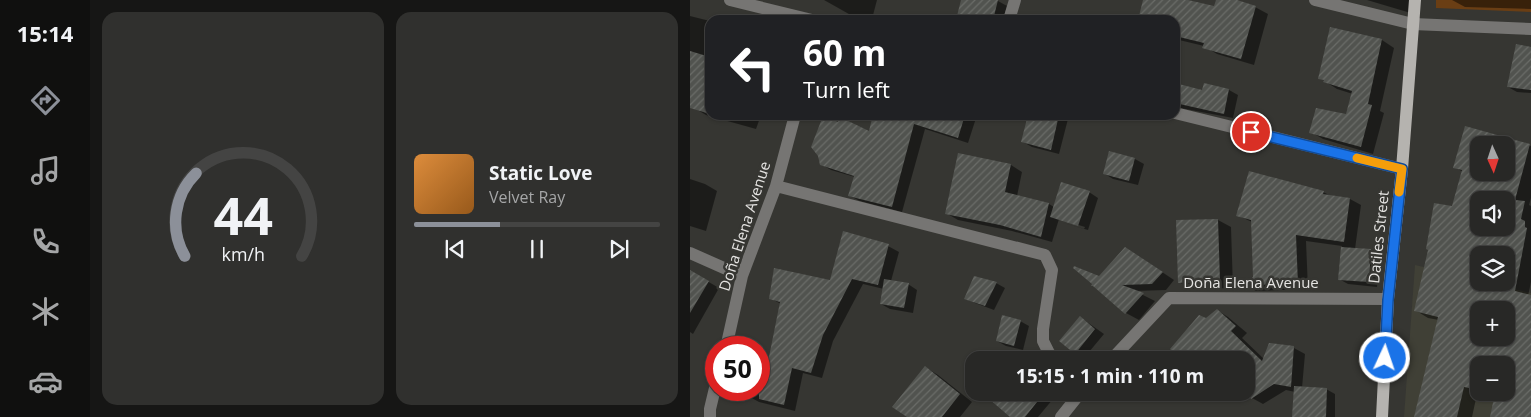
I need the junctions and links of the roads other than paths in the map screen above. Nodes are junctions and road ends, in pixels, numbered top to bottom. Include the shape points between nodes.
1 (730, 0) edge
2 (1015, 0) edge
3 (1316, 0) edge
4 (1415, 0) edge
5 (792, 15) edge
6 (1010, 15) edge
7 (1413, 24) junction
8 (1531, 28) edge
9 (1180, 115) edge
10 (794, 120) edge
11 (1402, 169) junction
12 (776, 186) junction
13 (690, 253) edge
14 (742, 276) junction
15 (1388, 300) junction
16 (729, 336) edge
17 (1048, 351) edge
18 (1119, 351) edge
19 (712, 401) edge
20 (1074, 401) edge
21 (710, 417) edge
22 (1061, 417) edge
23 (1382, 417) edge

1 - 5 street
2 - 6 street
3 - 7 street
4 - 7 main road, Datiles Street
7 - 8 street
7 - 11 main road, Datiles Street
9 - 11 street
10 - 12 street, Doña Elena Avenue
11 - 15 main road, Datiles Street
12 - 14 street, Doña Elena Avenue
12 - 17 street via 1045,255 1052,270 1042,329
13 - 14 street
14 - 16 street, Doña Elena Avenue
15 - 18 street, Doña Elena Avenue via 1169,298
15 - 23 main road, Datiles Street
19 - 21 street
20 - 22 street

